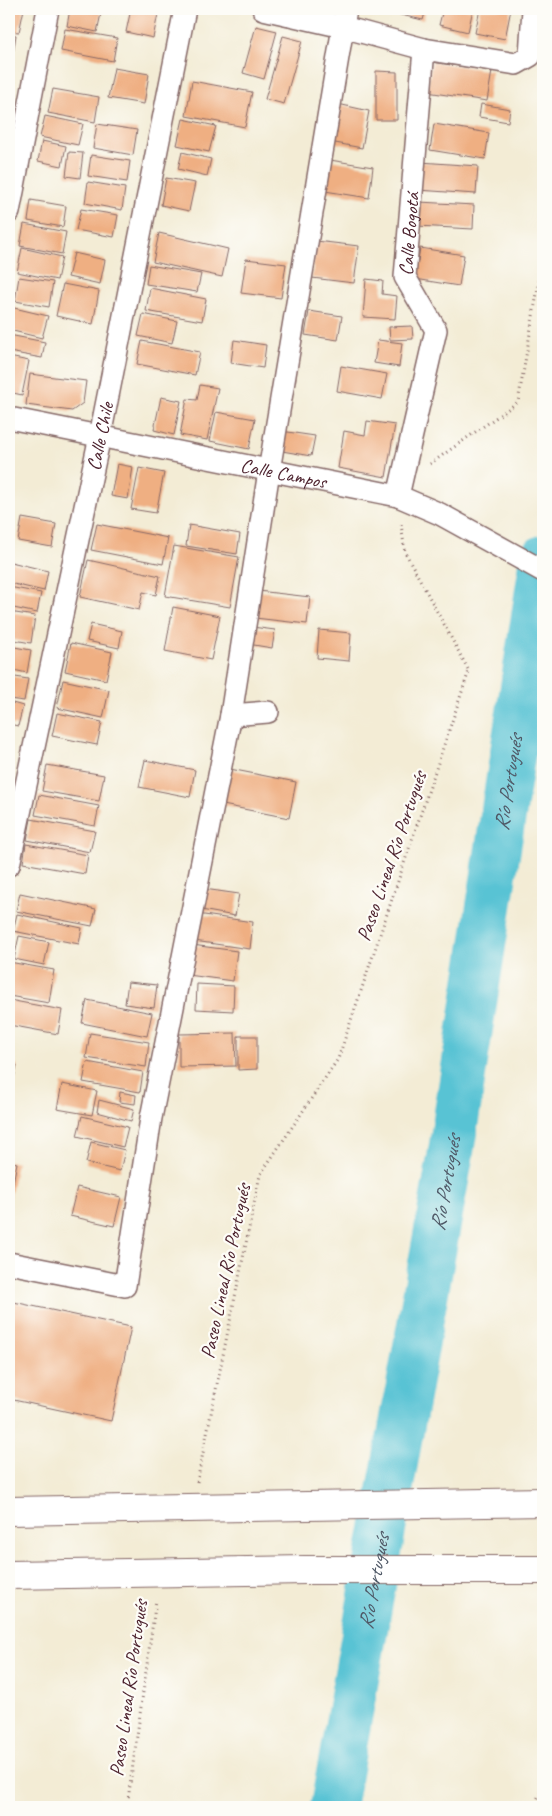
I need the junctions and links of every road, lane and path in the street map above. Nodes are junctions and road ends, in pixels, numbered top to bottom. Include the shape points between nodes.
1 (48, 9) edge
2 (185, 9) edge
3 (263, 9) edge
4 (533, 9) edge
5 (345, 18) edge
6 (424, 49) junction
7 (9, 212) edge
8 (543, 259) edge
9 (9, 418) edge
10 (100, 436) junction
11 (269, 471) junction
12 (398, 496) junction
13 (543, 571) edge
14 (268, 712) dead end
15 (231, 715) junction
16 (9, 865) edge
17 (9, 1263) edge
18 (543, 1502) edge
19 (192, 1509) junction
20 (9, 1512) edge
21 (543, 1570) edge
22 (159, 1573) junction
23 (9, 1575) edge
24 (543, 1788) edge
25 (127, 1807) edge
26 (533, 1807) edge

1 - 7 street
2 - 10 street, Calle Chile
3 - 5 street
4 - 6 street via 530,56 516,64
5 - 6 street
5 - 11 street
6 - 12 street, Calle Bogotá via 406,277 436,330
8 - 12 path via 518,402 424,468
9 - 10 street, Calle Campos
10 - 11 street, Calle Campos
10 - 16 street, Calle Chile
11 - 12 street, Calle Campos
11 - 15 street
12 - 13 street, Calle Campos via 440,514
12 - 19 path, Paseo Lineal Río Portugués via 405,552 469,671 338,1059 260,1175
14 - 15 street
15 - 17 street via 151,1118 125,1286
18 - 19 main road
19 - 20 main road
21 - 22 main road
22 - 23 main road
22 - 25 path, Paseo Lineal Río Portugués
24 - 26 path

